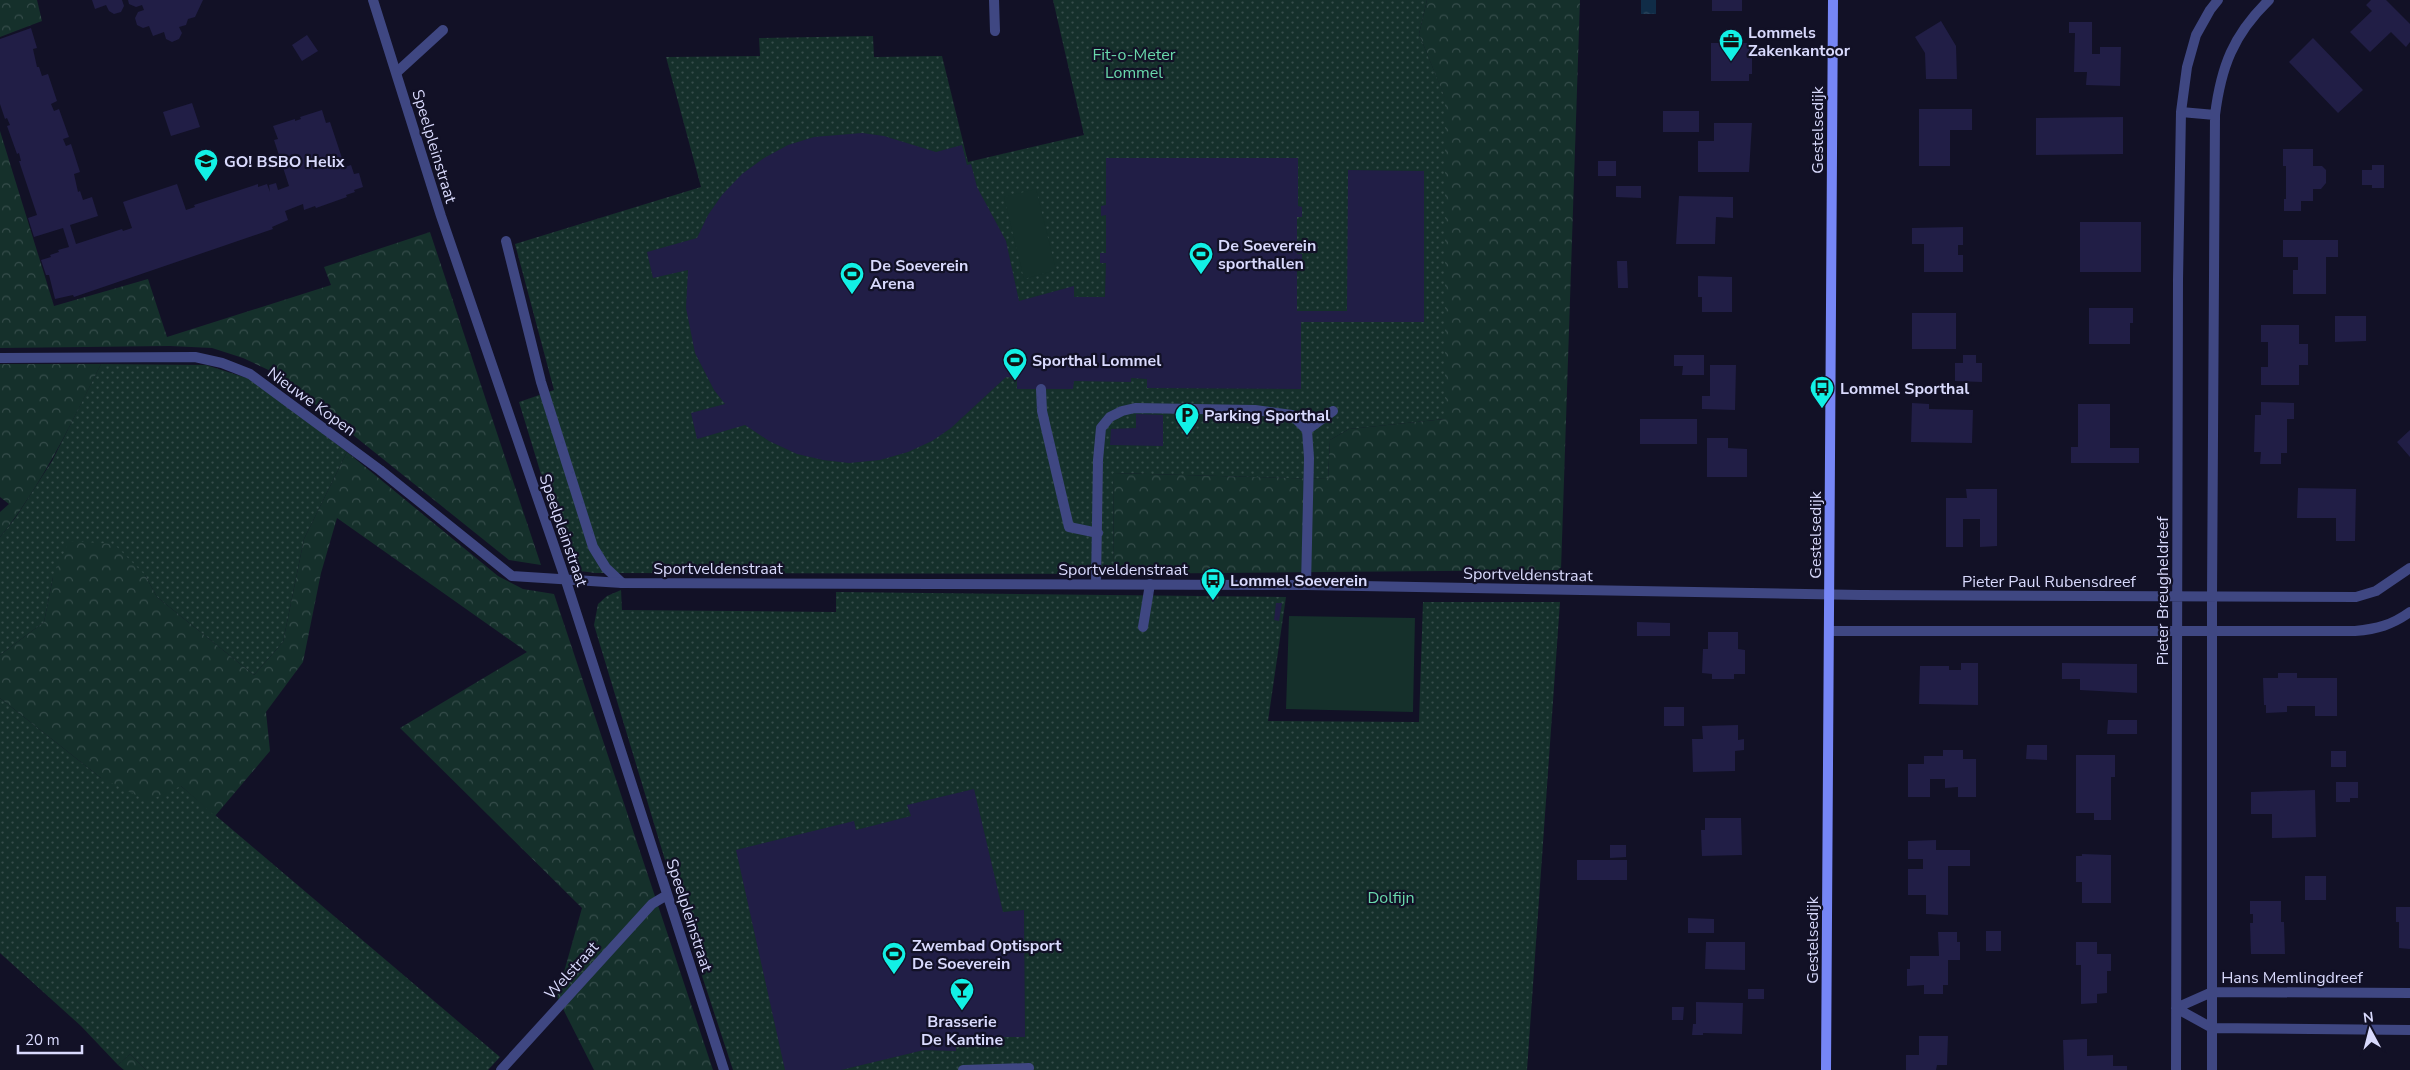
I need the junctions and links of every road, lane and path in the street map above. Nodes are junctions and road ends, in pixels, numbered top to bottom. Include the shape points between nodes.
1 (373, 0) edge
2 (994, 0) edge
3 (1833, 0) edge
4 (2218, 0) edge
5 (2269, 0) edge
6 (443, 30) dead end
7 (995, 31) dead end
8 (397, 72) junction
9 (2181, 112) junction
10 (2216, 115) junction
11 (506, 241) dead end
12 (0, 358) edge
13 (1041, 389) dead end
14 (1333, 411) dead end
15 (1306, 430) junction
16 (1098, 533) junction
17 (2410, 568) edge
18 (566, 581) junction
19 (622, 583) junction
20 (1096, 584) junction
21 (1150, 584) junction
22 (1306, 585) junction
23 (1830, 594) junction
24 (2177, 597) junction
25 (2212, 597) junction
26 (2410, 612) edge
27 (1143, 627) dead end
28 (1830, 631) junction
29 (2213, 632) junction
30 (2177, 633) junction
31 (667, 895) junction
32 (2212, 992) junction
33 (2410, 993) edge
34 (2176, 1008) junction
35 (2212, 1028) junction
36 (2410, 1030) edge
37 (1029, 1068) dead end
38 (501, 1070) edge
39 (724, 1070) edge
40 (963, 1070) edge
41 (1826, 1070) edge
42 (2176, 1070) edge
43 (2212, 1070) edge

1 - 8 street, Speelpleinstraat
2 - 7 street
3 - 23 main road, Gestelsedijk
4 - 9 street, Pieter Breugheldreef via 2196,35 2187,67
5 - 10 street via 2241,32 2227,59 2219,83
6 - 8 street
8 - 18 street, Speelpleinstraat via 447,235
9 - 10 street
9 - 24 street, Pieter Breugheldreef
10 - 25 street
11 - 19 street via 541,382 593,547 606,568
12 - 18 street, Nieuwe Kopen via 195,357 236,368 250,374 319,424 512,576
13 - 16 street via 1042,411 1069,526
14 - 15 street
15 - 16 street via 1292,415 1255,410 1135,408 1117,413 1101,428
15 - 22 street via 1309,458
16 - 20 street
17 - 25 street, Pieter Paul Rubensdreef via 2376,591 2356,597
18 - 19 street, Sportveldenstraat
18 - 31 street, Speelpleinstraat
19 - 20 street, Sportveldenstraat
20 - 21 street, Sportveldenstraat
21 - 22 street, Sportveldenstraat
21 - 27 street
22 - 23 street, Sportveldenstraat
23 - 24 street, Pieter Paul Rubensdreef
23 - 28 main road, Gestelsedijk
24 - 25 street, Pieter Paul Rubensdreef
24 - 30 street, Pieter Breugheldreef
25 - 29 street
26 - 29 street via 2379,629 2355,632
28 - 30 street
28 - 41 main road, Gestelsedijk
29 - 30 street
29 - 32 street
30 - 34 street, Pieter Breugheldreef
31 - 38 street, Welstraat via 652,904
31 - 39 street, Speelpleinstraat
32 - 33 street, Hans Memlingdreef
32 - 34 street, Hans Memlingdreef
32 - 35 street
34 - 35 street
34 - 42 street, Pieter Breugheldreef
35 - 36 street
35 - 43 street
37 - 40 street

